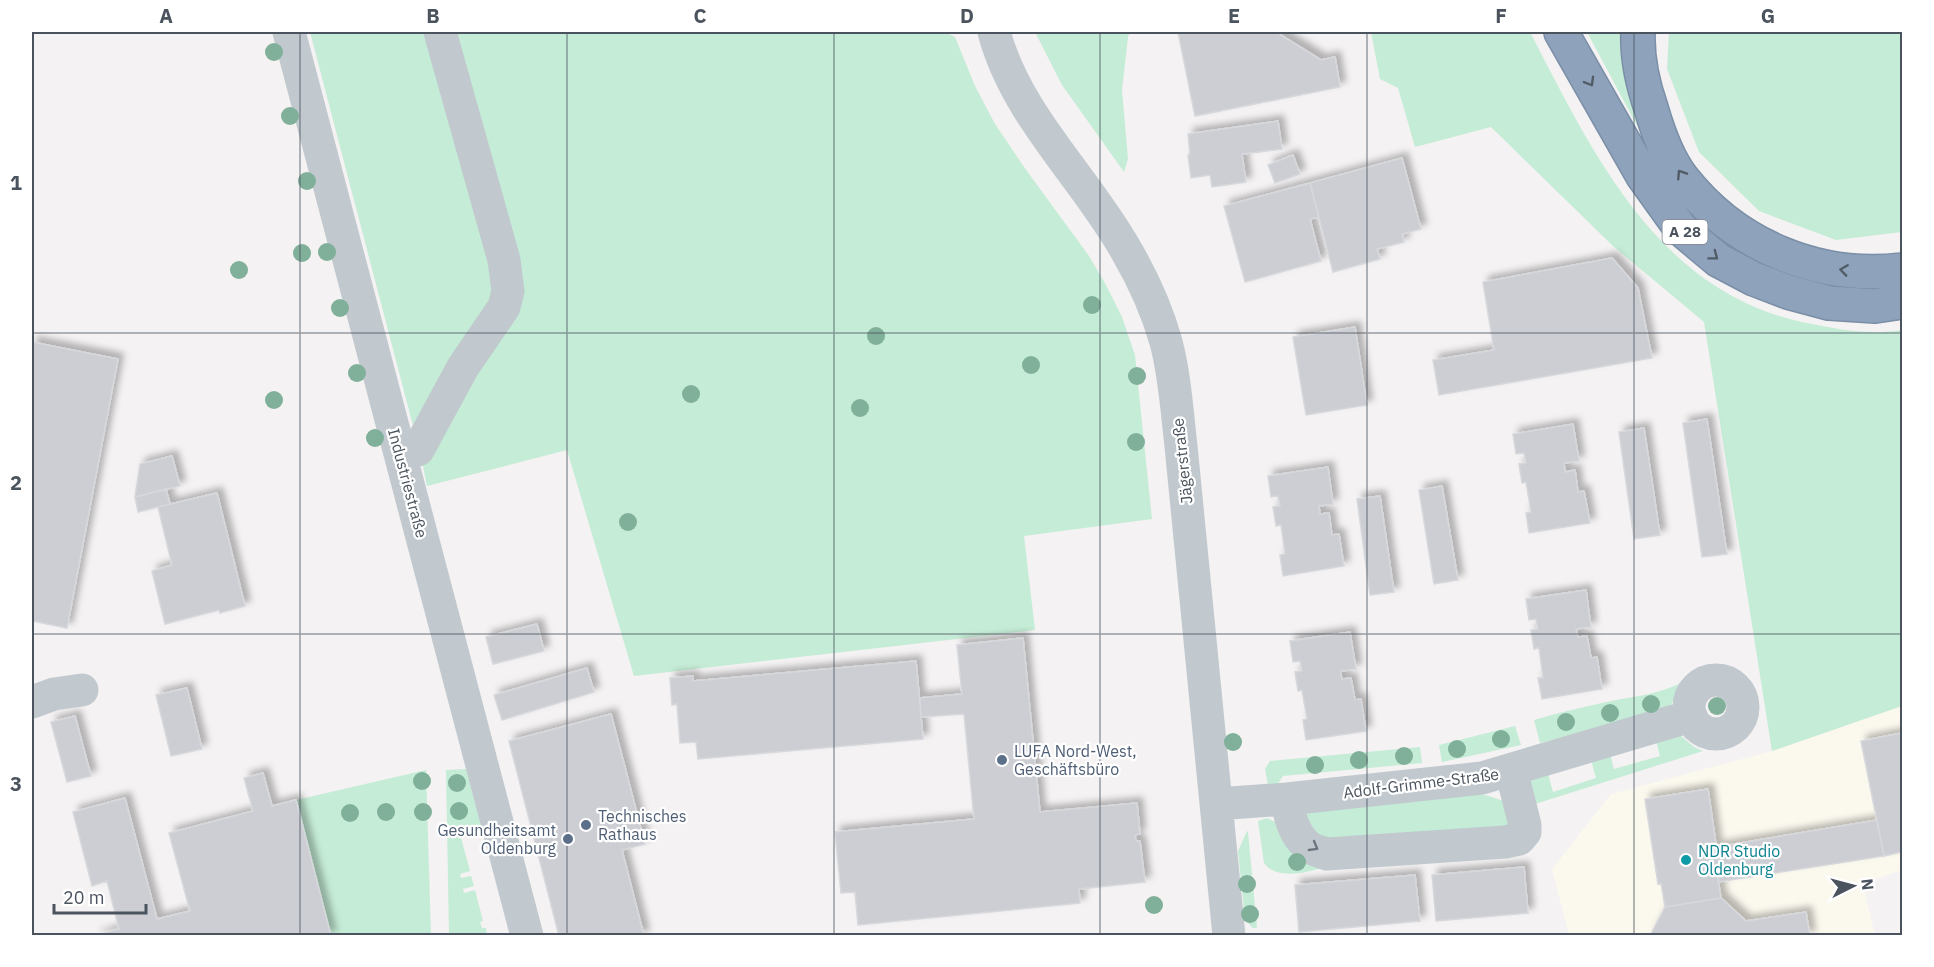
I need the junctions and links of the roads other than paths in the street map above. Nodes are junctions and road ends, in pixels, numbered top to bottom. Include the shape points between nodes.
1 (288, 32) edge
2 (440, 32) edge
3 (994, 32) edge
4 (1561, 32) edge
5 (1638, 32) edge
6 (1902, 270) edge
7 (1902, 302) edge
8 (418, 450) dead end
9 (82, 690) dead end
10 (32, 702) edge
11 (1691, 716) dead end
12 (1511, 771) junction
13 (1287, 799) junction
14 (1216, 804) junction
15 (527, 936) edge
16 (1229, 936) edge

1 - 15 street, Industriestraße
2 - 8 street via 504,260 508,291 504,307 463,367
3 - 14 street, Jägerstraße via 1013,80 1033,115 1125,248 1142,279 1166,342 1181,446
4 -> 7 highway, A 28 via 1643,176 1681,229 1718,260 1754,279 1829,303 1875,306
6 -> 5 highway via 1857,271 1788,258 1751,239 1713,211 1682,178 1659,134 1645,90
9 - 10 street
11 - 12 street, Adolf-Grimme-Straße
12 - 13 street, Adolf-Grimme-Straße via 1453,782
13 -> 12 street via 1289,816 1297,832 1308,846 1327,854 1505,842 1519,839 1526,825
13 - 14 street, Adolf-Grimme-Straße
14 - 16 street, Jägerstraße

